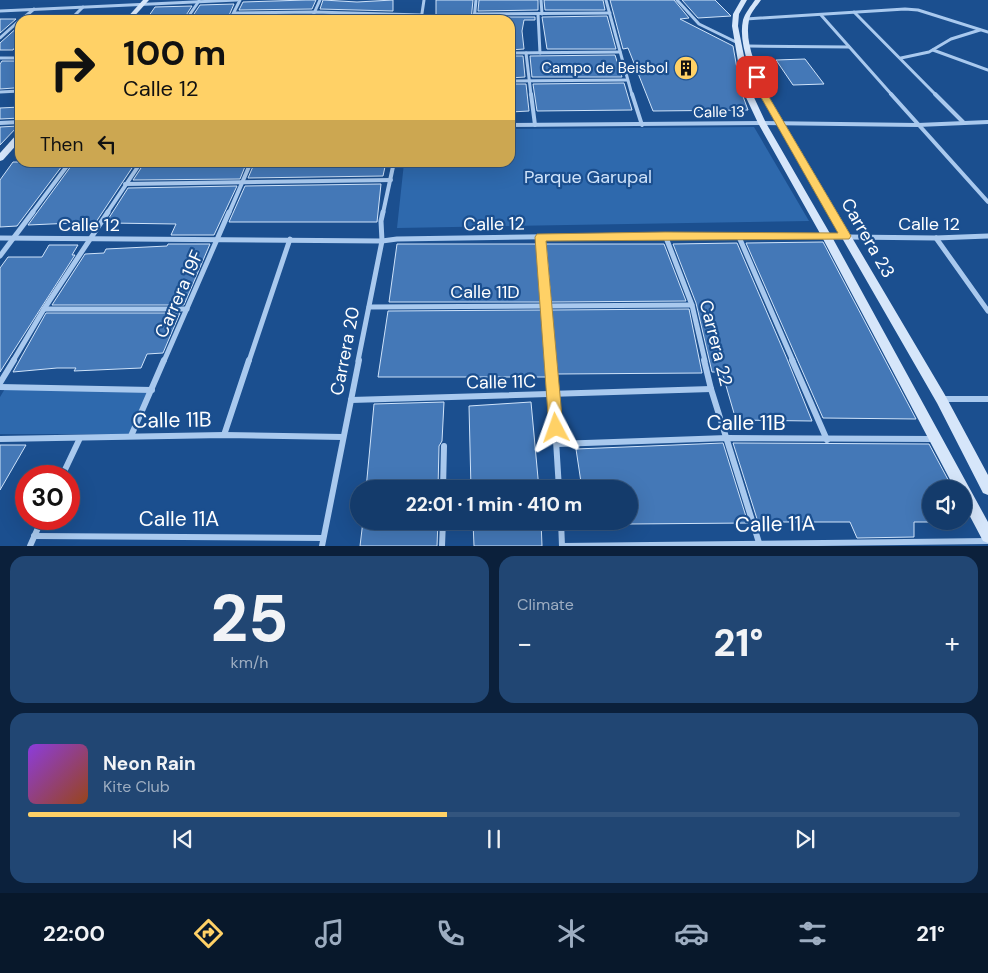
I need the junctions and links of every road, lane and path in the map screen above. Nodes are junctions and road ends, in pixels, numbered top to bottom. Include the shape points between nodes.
1 (238, 0) edge
2 (320, 0) edge
3 (424, 0) edge
4 (476, 0) edge
5 (541, 0) edge
6 (606, 0) edge
7 (677, 0) edge
8 (744, 0) edge
9 (758, 0) edge
10 (145, 1) edge
11 (200, 1) edge
12 (83, 7) junction
13 (34, 10) junction
14 (0, 11) edge
15 (314, 12) junction
16 (854, 12) junction
17 (234, 13) joint
18 (610, 13) junction
19 (474, 14) joint
20 (540, 14) junction
21 (27, 15) edge
22 (75, 15) edge
23 (132, 15) edge
24 (190, 15) edge
25 (313, 15) edge
26 (422, 15) joint
27 (821, 15) junction
28 (746, 19) junction
29 (15, 24) edge
30 (981, 30) junction
31 (988, 32) edge
32 (0, 38) edge
33 (743, 44) junction
34 (849, 47) junction
35 (933, 50) junction
36 (620, 52) junction
37 (515, 53) edge
38 (526, 53) junction
39 (540, 53) junction
40 (0, 58) edge
41 (15, 58) edge
42 (901, 58) junction
43 (988, 70) edge
44 (530, 80) junction
45 (627, 80) junction
46 (515, 81) edge
47 (15, 91) edge
48 (0, 92) edge
49 (15, 122) edge
50 (988, 122) edge
51 (0, 123) edge
52 (762, 123) junction
53 (780, 123) junction
54 (964, 123) junction
55 (642, 124) junction
56 (515, 125) edge
57 (535, 125) junction
58 (918, 125) junction
59 (15, 142) edge
60 (0, 158) edge
61 (66, 167) edge
62 (137, 167) edge
63 (249, 167) edge
64 (393, 167) edge
65 (391, 180) junction
66 (243, 181) junction
67 (125, 184) junction
68 (988, 202) edge
69 (665, 235) junction
70 (739, 236) junction
71 (827, 236) junction
72 (845, 236) junction
73 (988, 236) edge
74 (540, 237) junction
75 (0, 238) edge
76 (13, 238) junction
77 (219, 238) junction
78 (936, 238) junction
79 (89, 239) junction
80 (290, 239) junction
81 (382, 241) junction
82 (0, 256) edge
83 (547, 305) junction
84 (692, 305) junction
85 (369, 307) junction
86 (44, 309) junction
87 (187, 309) junction
88 (988, 311) edge
89 (0, 383) edge
90 (0, 388) edge
91 (711, 389) junction
92 (152, 390) junction
93 (554, 395) junction
94 (941, 399) junction
95 (988, 399) edge
96 (351, 400) junction
97 (224, 435) junction
98 (131, 436) junction
99 (344, 437) junction
100 (80, 438) junction
101 (727, 438) junction
102 (0, 439) edge
103 (826, 440) junction
104 (934, 440) junction
105 (558, 444) junction
106 (444, 446) dead end
107 (67, 465) edge
108 (443, 480) edge
109 (559, 480) edge
110 (957, 480) edge
111 (988, 488) edge
112 (972, 507) edge
113 (37, 530) edge
114 (443, 530) edge
115 (561, 530) edge
116 (34, 536) junction
117 (988, 536) edge
118 (988, 540) edge
119 (323, 542) edge
120 (760, 544) edge
121 (30, 546) edge
122 (442, 546) edge
123 (562, 546) edge

1 - 11 street
1 - 17 street
2 - 15 street
3 - 26 street
4 - 19 street
5 - 20 street
6 - 18 street
7 - 33 street via 699,24
8 - 33 main road, Carrera 23 via 736,14 735,26
9 - 28 main road
10 - 11 street
10 - 12 street
10 - 23 main road
11 - 24 street
12 - 13 street
12 - 22 street
13 - 14 street
13 - 21 street
15 - 17 street
15 - 25 street
15 - 26 street
16 - 27 street
16 - 30 street via 918,10
16 - 42 street
18 - 20 street
18 - 36 street
19 - 20 street
20 - 39 street
27 - 28 street
27 - 34 street
28 - 33 main road, Carrera 23
29 - 32 street
30 - 31 street
30 - 35 street via 951,39
33 - 34 street
33 - 52 main road, Carrera 23 via 747,91
33 - 53 main road, Carrera 23 via 762,92
34 - 58 street
35 - 42 street
35 - 43 street
36 - 39 street
36 - 45 street
37 - 38 street
38 - 39 street
38 - 44 street
40 - 41 street
42 - 54 street
44 - 45 street
44 - 46 street
44 - 57 street
45 - 55 street
47 - 48 street
49 - 51 street
50 - 54 street, Calle 13
52 - 53 street, Calle 13
52 - 55 street, Calle 13
52 - 71 main road, Carrera 23
53 - 58 street, Calle 13
53 - 72 main road, Carrera 23
54 - 58 street, Calle 13
55 - 57 street, Calle 13
56 - 57 street, Calle 13
58 - 68 street
59 - 60 main road
61 - 76 street
62 - 67 street
63 - 66 street, Carrera 19F
64 - 65 street, Carrera 20
65 - 66 street
65 - 81 street, Carrera 20 via 381,221
66 - 67 street
66 - 77 street, Carrera 19F
67 - 79 street
69 - 70 street, Calle 12
69 - 74 street, Calle 12
69 - 84 street, Carrera 22
70 - 71 street, Calle 12
70 - 103 street
71 - 72 street, Calle 12
71 - 104 main road, Carrera 23
72 - 78 street, Calle 12
72 - 94 main road, Carrera 23
73 - 78 street, Calle 12
74 - 81 street, Calle 12
74 - 83 street
75 - 76 street, Calle 12
76 - 79 street, Calle 12
76 - 82 street
77 - 79 street, Calle 12
77 - 80 street, Calle 12
77 - 87 street, Carrera 19F
78 - 88 street
79 - 86 street
80 - 81 street, Calle 12
80 - 97 street
81 - 85 street, Carrera 20
83 - 84 street, Calle 11D
83 - 85 street, Calle 11D
83 - 93 street
84 - 91 street, Carrera 22
85 - 96 street, Carrera 20
86 - 87 street
86 - 89 street
87 - 92 street, Carrera 19F
90 - 92 street, Calle 11B
91 - 93 street, Calle 11C
91 - 101 street, Carrera 22
92 - 98 street, Carrera 19F
93 - 96 street, Calle 11C
93 - 105 street
94 - 95 street
94 - 111 main road, Carrera 23
96 - 99 street, Carrera 20
97 - 98 street, Calle 11B
97 - 99 street, Calle 11B
98 - 100 street, Calle 11B
99 - 119 street, Carrera 20
100 - 102 street, Calle 11B
100 - 107 street
101 - 103 street, Calle 11B
101 - 105 street, Calle 11B
101 - 120 street, Carrera 22
103 - 104 street, Calle 11B
104 - 110 main road, Carrera 23
105 - 109 street
106 - 108 street
112 - 117 main road
113 - 116 street
114 - 122 street
115 - 123 street
116 - 119 street, Calle 11A
116 - 121 street
118 - 120 street, Calle 11A
120 - 123 street, Calle 11A

